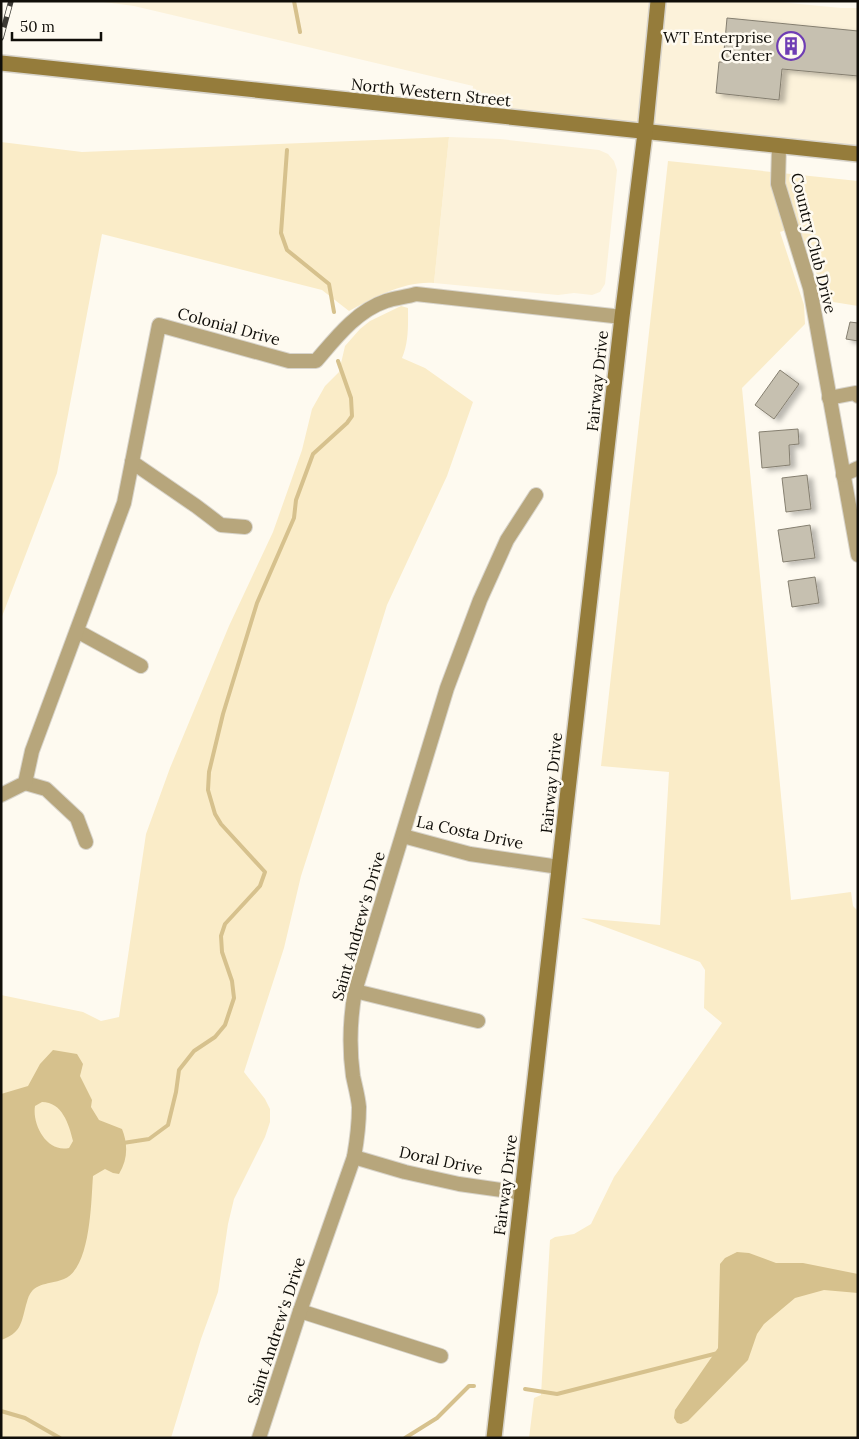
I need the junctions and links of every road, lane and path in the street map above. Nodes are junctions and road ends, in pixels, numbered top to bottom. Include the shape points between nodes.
1 (658, 1) edge
2 (1, 63) edge
3 (645, 133) junction
4 (779, 147) junction
5 (858, 154) edge
6 (622, 317) junction
7 (858, 396) edge
8 (829, 398) junction
9 (132, 462) junction
10 (858, 468) edge
11 (842, 474) junction
12 (536, 495) dead end
13 (245, 527) dead end
14 (858, 554) edge
15 (77, 631) junction
16 (141, 666) dead end
17 (25, 783) junction
18 (1, 795) edge
19 (403, 836) junction
20 (86, 842) dead end
21 (559, 867) junction
22 (355, 991) junction
23 (478, 1021) dead end
24 (354, 1157) junction
25 (522, 1193) junction
26 (300, 1311) junction
27 (441, 1356) dead end
28 (259, 1438) edge
29 (494, 1438) edge

1 - 3 main road, Fairway Drive
2 - 3 main road, North Western Street
3 - 4 main road, North Western Street
3 - 6 main road, Fairway Drive
4 - 5 main road, North Western Street
4 - 8 street, Country Club Drive via 778,184 810,288
6 - 9 street, Colonial Drive via 416,294 385,301 363,314 340,332 316,362 289,361 159,325
6 - 21 main road, Fairway Drive
7 - 8 street via 855,393
8 - 11 street, Country Club Drive
9 - 13 street via 221,525
9 - 15 street, Colonial Drive via 124,503
10 - 11 street
11 - 14 street, Country Club Drive
12 - 19 street, Saint Andrew's Drive via 507,540 480,600 447,688
15 - 16 street
15 - 17 street, Colonial Drive via 32,751
17 - 18 street
17 - 20 street via 46,789 77,818
19 - 21 street, La Costa Drive via 470,854
19 - 22 street, Saint Andrew's Drive
21 - 25 main road, Fairway Drive
22 - 23 street
22 - 24 street, Saint Andrew's Drive via 351,1049 359,1105
24 - 25 street, Doral Drive via 459,1184
24 - 26 street, Saint Andrew's Drive
25 - 29 main road, Fairway Drive
26 - 27 street
26 - 28 street, Saint Andrew's Drive

